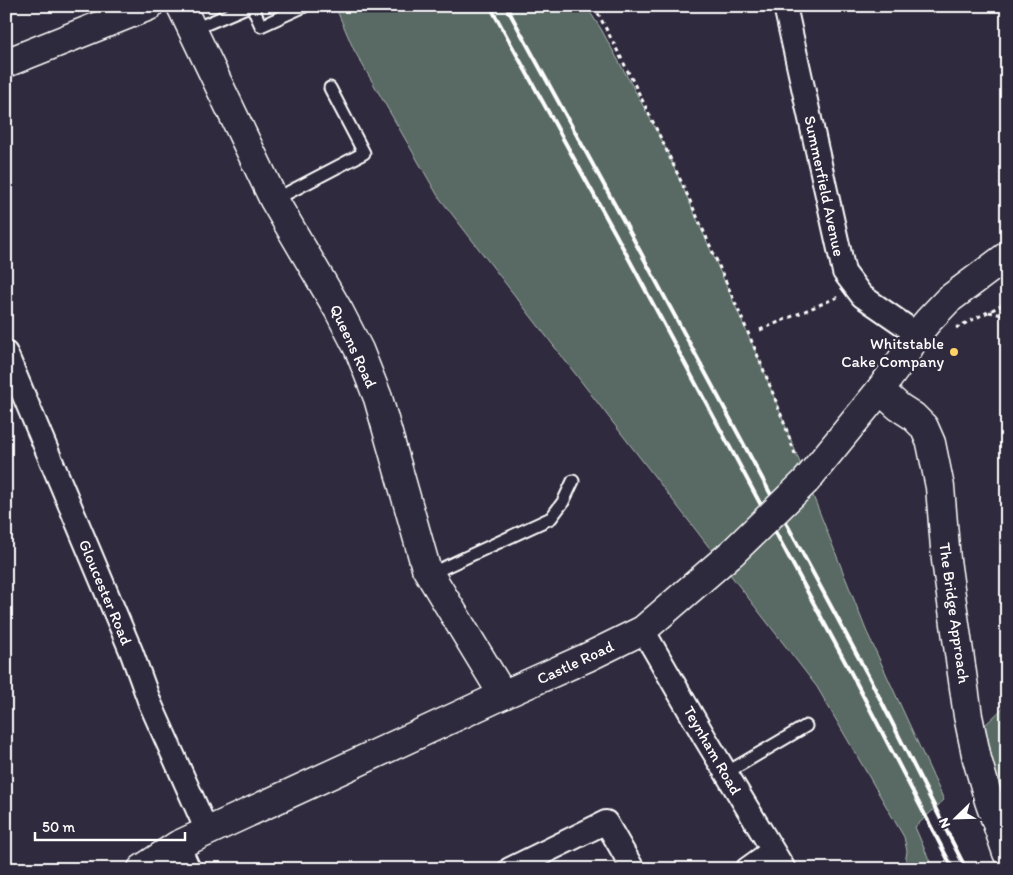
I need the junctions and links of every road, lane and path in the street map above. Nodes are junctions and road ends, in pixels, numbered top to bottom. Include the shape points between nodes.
1 (148, 6) edge
2 (181, 6) edge
3 (251, 6) edge
4 (305, 6) edge
5 (594, 6) edge
6 (786, 6) edge
7 (192, 30) junction
8 (6, 63) edge
9 (330, 88) dead end
10 (274, 200) junction
11 (1007, 256) edge
12 (856, 289) junction
13 (1007, 300) edge
14 (1007, 316) edge
15 (760, 330) dead end
16 (917, 334) junction
17 (6, 353) edge
18 (880, 390) junction
19 (572, 481) dead end
20 (806, 481) junction
21 (430, 574) junction
22 (643, 630) junction
23 (503, 695) junction
24 (806, 726) dead end
25 (726, 773) junction
26 (207, 831) junction
27 (1007, 853) edge
28 (184, 857) edge
29 (778, 860) edge
30 (142, 869) edge
31 (510, 869) edge
32 (633, 869) edge
33 (747, 869) edge

1 - 8 street
2 - 7 street, Queens Road
3 - 4 lane via 261,26
3 - 7 lane
5 - 20 path via 688,196 741,315
6 - 12 street, Summerfield Avenue via 844,272
7 - 10 street, Queens Road
9 - 10 lane via 364,153
10 - 21 street, Queens Road via 359,350 378,398
11 - 16 street, Castle Road via 948,300
12 - 15 path
12 - 16 street, Summerfield Avenue
13 - 14 path via 988,312
16 - 18 street, Castle Road
17 - 26 street, Gloucester Road via 150,703
18 - 20 street, Castle Road
18 - 27 street, The Bridge Approach via 924,427 931,443 940,487 946,560 968,716 986,792
19 - 21 lane via 563,502 551,518
20 - 22 street, Castle Road, bridge via 733,552
21 - 23 street, Queens Road
22 - 23 street, Castle Road
22 - 25 street, Teynham Road
23 - 26 street, Castle Road
24 - 25 lane
25 - 29 street, Teynham Road
26 - 28 street, Castle Road
28 - 30 street, Castle Road
29 - 33 street
31 - 32 street via 606,822

